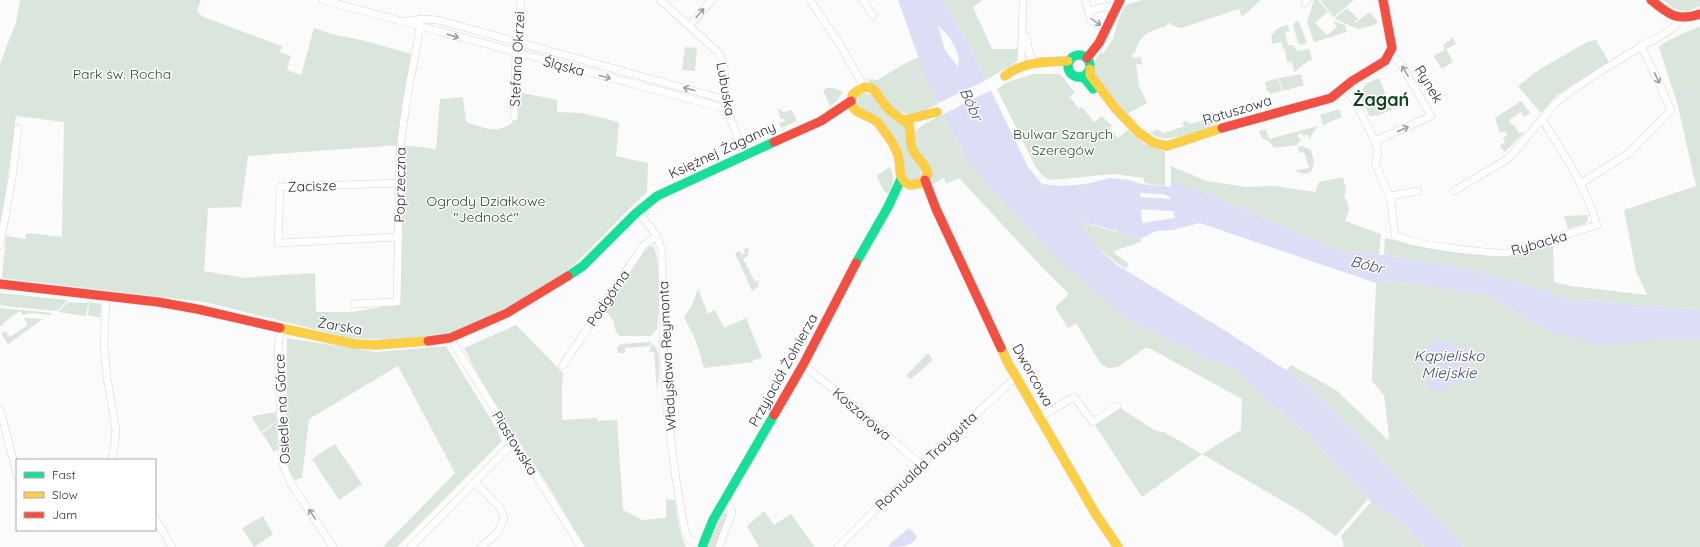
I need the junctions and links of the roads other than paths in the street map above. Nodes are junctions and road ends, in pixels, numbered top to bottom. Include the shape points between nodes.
1 (323, 0) edge
2 (521, 0) edge
3 (660, 0) edge
4 (712, 0) edge
5 (810, 0) edge
6 (863, 0) edge
7 (1023, 0) edge
8 (1086, 0) edge
9 (1120, 0) edge
10 (1382, 0) edge
11 (1651, 0) edge
12 (340, 2) edge
13 (1089, 10) junction
14 (1114, 10) junction
15 (1700, 14) edge
16 (873, 16) dead end
17 (1023, 18) junction
18 (1681, 18) junction
19 (431, 19) junction
20 (402, 21) junction
21 (420, 26) junction
22 (689, 26) junction
23 (428, 29) junction
24 (1107, 31) junction
25 (520, 43) junction
26 (1641, 46) junction
27 (516, 53) junction
28 (1390, 54) junction
29 (1087, 58) junction
30 (1036, 63) junction
31 (1068, 65) junction
32 (1021, 67) junction
33 (1090, 69) junction
34 (1081, 77) junction
35 (864, 87) junction
36 (1344, 88) junction
37 (727, 100) junction
38 (851, 101) junction
39 (727, 109) junction
40 (857, 112) junction
41 (514, 117) dead end
42 (1542, 119) junction
43 (904, 120) junction
44 (821, 121) junction
45 (18, 128) dead end
46 (910, 128) junction
47 (1139, 133) junction
48 (1375, 141) junction
49 (744, 155) junction
50 (901, 179) junction
51 (925, 180) junction
52 (400, 183) junction
53 (1582, 184) junction
54 (913, 185) junction
55 (1418, 191) dead end
56 (1454, 191) dead end
57 (1389, 196) junction
58 (888, 207) junction
59 (936, 209) junction
60 (638, 211) junction
61 (657, 236) junction
62 (399, 237) junction
63 (0, 245) edge
64 (0, 284) edge
65 (106, 297) junction
66 (354, 304) dead end
67 (282, 329) junction
68 (450, 338) junction
69 (563, 365) dead end
70 (803, 365) junction
71 (1016, 377) junction
72 (1117, 406) dead end
73 (0, 410) edge
74 (1040, 417) junction
75 (514, 442) junction
76 (111, 457) edge
77 (920, 465) junction
78 (16, 471) edge
79 (475, 482) junction
80 (724, 502) junction
81 (156, 520) edge
82 (690, 543) edge
83 (702, 546) edge
84 (172, 547) edge
85 (333, 547) edge
86 (410, 547) edge
87 (481, 547) edge
88 (580, 547) edge
89 (719, 547) edge
90 (838, 547) edge
91 (1118, 547) edge

1 - 12 street, Śląska
2 - 25 street, Stefana Okrzei
3 - 22 street, Lubuska
22 -> 4 street
5 - 35 street via 841,46
6 - 16 street
7 - 17 street
8 - 13 street
9 - 14 street
10 - 28 street via 1391,44
11 - 18 street via 1672,16
12 - 20 street, Śląska
13 - 14 street via 1108,6
13 -> 24 street via 1092,21
14 - 24 street
15 - 18 street
17 - 30 street via 1030,56
17 - 32 street
18 - 26 street via 1672,29
19 - 20 street, Śląska
19 - 23 street
19 - 25 street, Śląska
20 - 21 street, Śląska
21 - 23 street, Śląska
21 - 52 street, Poprzeczna via 400,148
22 - 37 street, Lubuska via 714,47 721,57 725,71
23 -> 27 street, Śląska
24 - 29 street via 1097,48
25 - 27 street, Stefana Okrzei
37 -> 25 street, Śląska
26 - 42 street via 1564,96
26 -> 53 street via 1671,110 1630,152
27 -> 39 street, Śląska
27 - 41 street, Stefana Okrzei
28 - 36 street via 1383,63
48 -> 28 street, Rynek via 1431,116 1400,62
29 - 31 street via 1077,54
29 - 33 street
30 - 31 street
30 - 32 street
31 - 32 street via 1039,68 1005,76
31 - 34 street via 1074,76
33 - 34 street
33 - 47 street, Ratuszowa via 1090,75 1116,109
34 - 47 street, Ratuszowa via 1119,119
35 - 38 street, Księżnej Żaganny via 852,95
35 - 43 street via 872,88 889,110
36 - 47 street, Ratuszowa via 1331,98 1226,127 1179,144 1161,145
36 - 48 street via 1355,101
37 - 39 street, Lubuska
38 - 40 street
38 - 44 street, Księżnej Żaganny
39 - 49 street, Lubuska
40 - 44 street, Księżnej Żaganny via 851,111
40 - 50 street via 873,119 885,132 897,153 900,165 898,174
42 - 53 street
42 - 56 street via 1509,158
43 - 46 street
43 - 46 street via 937,112
44 - 49 street, Księżnej Żaganny
45 - 63 street
46 - 51 street, Dworcowa via 913,150 927,168
48 - 57 street via 1378,154 1375,163
49 - 60 street, Księżnej Żaganny via 661,194
50 - 54 street, Dworcowa
50 - 58 street, Przyjaciół Żołnierza
51 - 54 street, Przyjaciół Żołnierza
51 - 59 street, Dworcowa
52 - 62 street, Poprzeczna
52 - 62 street, Zacisze via 280,187 278,243
53 - 57 street, Rybacka via 1597,225 1509,252 1496,253 1401,239 1393,230
54 - 58 street, Przyjaciół Żołnierza
54 - 59 street, Dworcowa
55 - 57 street
58 - 70 street, Przyjaciół Żołnierza via 848,276
59 - 71 street, Dworcowa
60 - 61 street, Władysława Reymonta
60 - 68 street, Żarska via 584,266 507,313
61 - 69 street, Podgórna via 643,246
61 - 82 street, Władysława Reymonta via 662,252 667,411 683,526
62 - 66 street, Poprzeczna via 397,302
64 - 65 street, Żarska
65 - 67 street, Żarska via 197,309
65 - 76 street via 104,345 108,385 116,424 116,442
67 - 68 street, Żarska via 374,345
85 -> 67 street, Osiedle na Górce via 290,482 283,464 278,351
68 - 75 street, Piastowska
70 - 77 street, Koszarowa
70 - 80 street, Przyjaciół Żołnierza
71 - 74 street, Dworcowa
71 - 77 street, Romualda Traugutta
72 - 74 street via 1093,422 1074,397
73 - 78 street
74 - 91 street, Dworcowa via 1095,513
75 - 79 street
75 - 88 street, Piastowska
77 - 90 street, Romualda Traugutta
79 - 86 street
79 - 87 street via 500,508 504,518 498,532
80 - 83 street, Przyjaciół Żołnierza
80 - 89 street via 732,512
81 - 84 street
82 - 83 street, Władysława Reymonta

